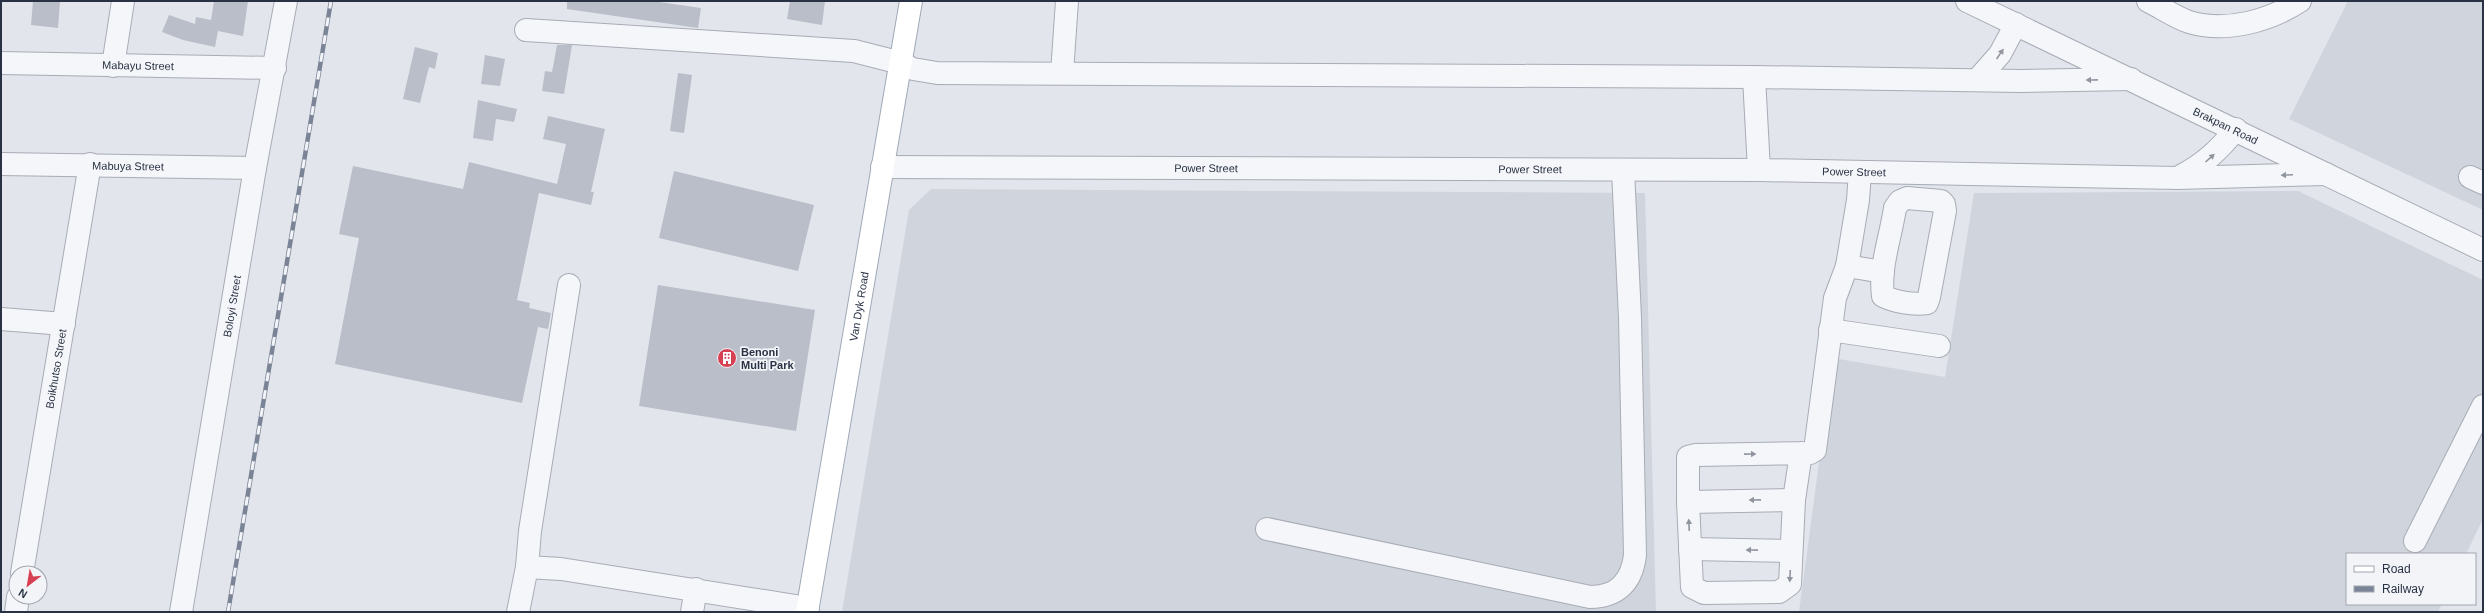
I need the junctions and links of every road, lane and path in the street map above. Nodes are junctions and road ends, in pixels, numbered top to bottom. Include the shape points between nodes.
1 (123, 1) edge
2 (286, 1) edge
3 (911, 1) edge
4 (1068, 1) edge
5 (1967, 1) edge
6 (2148, 1) edge
7 (2300, 1) edge
8 (2016, 24) junction
9 (526, 30) dead end
10 (1, 63) edge
11 (901, 63) junction
12 (113, 66) junction
13 (274, 68) junction
14 (1062, 73) junction
15 (1754, 77) junction
16 (1978, 79) junction
17 (2131, 79) junction
18 (2236, 129) junction
19 (1, 164) edge
20 (90, 164) junction
21 (882, 167) junction
22 (255, 168) junction
23 (1623, 170) junction
24 (1759, 170) junction
25 (1860, 172) junction
26 (2326, 174) junction
27 (2178, 178) junction
28 (2483, 250) edge
29 (1847, 266) junction
30 (1883, 272) junction
31 (569, 285) dead end
32 (1, 320) edge
33 (64, 324) junction
34 (1830, 330) junction
35 (1939, 346) dead end
36 (2483, 406) edge
37 (1801, 453) junction
38 (1794, 500) junction
39 (1688, 502) junction
40 (1267, 529) dead end
41 (2415, 541) dead end
42 (1690, 549) junction
43 (1791, 551) junction
44 (23, 565) edge
45 (527, 567) junction
46 (696, 589) junction
47 (808, 610) edge
48 (181, 612) edge
49 (518, 612) edge
50 (692, 612) edge

1 - 12 street
2 - 13 street, Boloyi Street
3 - 11 main road, Van Dyk Road
4 - 14 street
5 - 8 street, Brakpan Road
6 - 7 street via 2190,22 2222,26 2252,22 2282,12
16 -> 8 street via 2000,54
8 - 17 street, Brakpan Road
9 - 11 street via 810,46 854,51
10 - 12 street, Mabayu Street
11 - 14 street via 913,69 937,73
11 - 21 main road, Van Dyk Road
12 - 13 street, Mabayu Street
13 - 22 street, Boloyi Street
14 - 15 street
15 - 16 street
15 - 24 street
17 -> 16 street
17 - 18 street, Brakpan Road
18 - 26 street, Brakpan Road
27 -> 18 street via 2202,166
19 - 20 street, Mabuya Street
20 - 22 street, Mabuya Street
20 - 33 street, Boikhutso Street
21 - 23 street, Power Street
21 - 47 main road, Van Dyk Road
22 - 48 street, Boloyi Street
23 - 24 street, Power Street
23 - 40 street via 1630,318 1635,555 1629,579 1620,588 1600,597 1590,597
24 - 25 street, Power Street
25 - 27 street, Power Street
25 - 29 street
26 -> 27 street, Power Street
26 - 28 street, Brakpan Road
29 - 30 street
29 - 34 street via 1835,298
30 - 30 street via 1895,208 1900,201 1907,198 1941,201 1945,211 1927,303 1890,300 1883,296
31 - 45 street via 530,531
32 - 33 street
33 - 44 street, Boikhutso Street
34 - 35 street
34 - 37 street via 1818,443 1815,450
36 - 41 street
37 - 38 street
39 -> 37 street via 1687,461 1691,456
38 -> 39 street
38 - 43 street
42 -> 39 street
43 -> 42 street
43 -> 42 street via 1790,584 1779,592 1704,593 1692,586
45 - 46 street via 561,569
45 - 49 street
46 - 47 street
46 - 50 street

